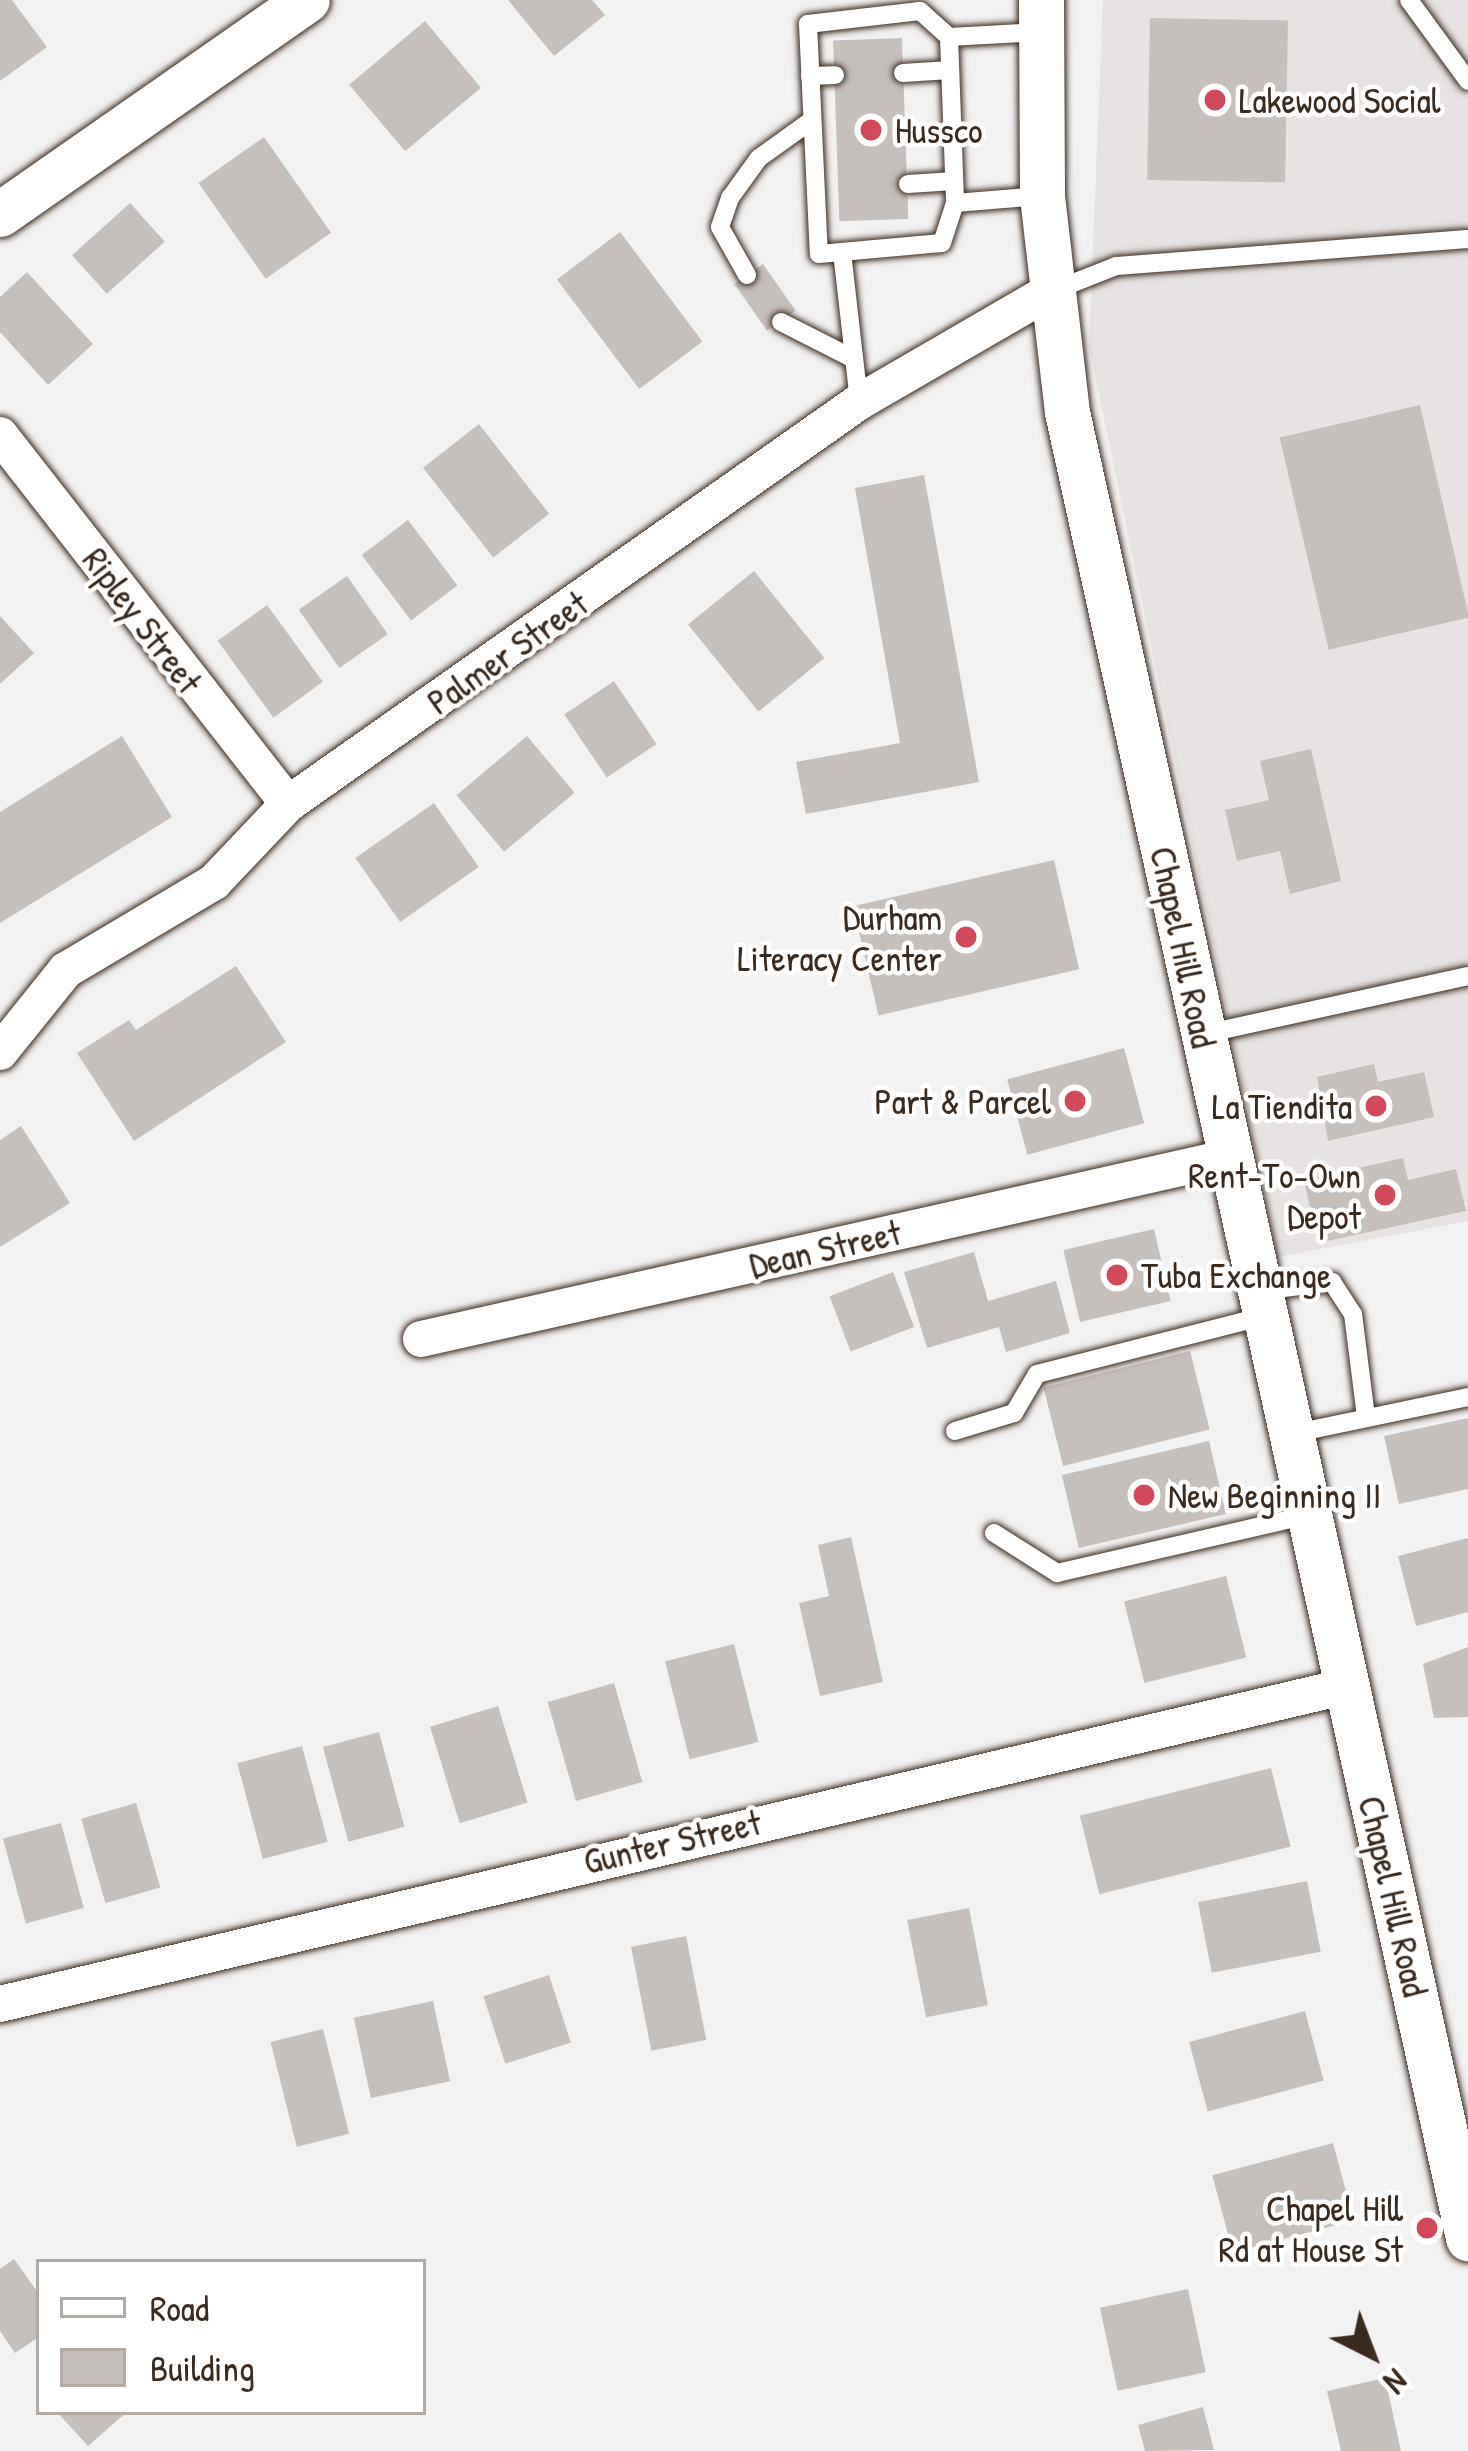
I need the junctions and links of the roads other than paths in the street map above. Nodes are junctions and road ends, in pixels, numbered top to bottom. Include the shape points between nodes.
1 (307, 0) edge
2 (1409, 0) edge
3 (1040, 16) edge
4 (949, 37) junction
5 (950, 70) junction
6 (903, 74) dead end
7 (835, 75) dead end
8 (810, 76) junction
9 (1468, 81) edge
10 (812, 120) junction
11 (954, 181) junction
12 (908, 184) dead end
13 (839, 187) dead end
14 (816, 189) junction
15 (1042, 196) junction
16 (955, 203) junction
17 (0, 214) edge
18 (1468, 238) edge
19 (842, 252) junction
20 (747, 275) dead end
21 (1049, 292) junction
22 (782, 322) dead end
23 (854, 359) junction
24 (859, 403) junction
25 (0, 435) edge
26 (288, 804) junction
27 (1468, 976) edge
28 (1204, 1034) junction
29 (0, 1052) edge
30 (1229, 1157) junction
31 (1262, 1303) junction
32 (421, 1339) dead end
33 (1468, 1397) edge
34 (1366, 1417) junction
35 (955, 1431) dead end
36 (1291, 1434) junction
37 (1309, 1515) junction
38 (994, 1533) dead end
39 (1346, 1686) junction
40 (0, 2004) edge
41 (1459, 2148) edge
42 (1468, 2238) edge

1 - 17 street
2 - 9 lane
3 - 4 lane
3 - 15 street, Chapel Hill Road
4 - 5 lane
4 - 8 lane via 920,11 808,24
5 - 6 lane
5 - 11 lane
7 - 8 lane
8 - 10 lane
10 - 14 lane
10 - 20 lane via 759,158 730,198 720,227
11 - 12 lane
11 - 16 lane
13 - 14 lane
14 - 19 lane via 819,254
15 - 16 lane
15 - 21 street, Chapel Hill Road
16 - 19 lane via 942,243
18 - 21 lane via 1116,266
19 - 23 lane
21 - 24 street, Palmer Street
21 - 28 street, Chapel Hill Road
22 - 23 lane
23 - 24 lane
24 - 26 street, Palmer Street
25 - 26 street, Ripley Street
26 - 29 street, Palmer Street via 214,882 66,970
27 - 28 lane
28 - 30 street, Chapel Hill Road
30 - 31 street, Chapel Hill Road
30 - 32 street, Dean Street
31 - 34 lane via 1332,1282 1353,1314
31 - 35 lane via 1037,1374 1014,1412
31 - 36 street, Chapel Hill Road
33 - 34 lane
34 - 36 lane
36 - 37 street, Chapel Hill Road
37 - 38 lane via 1057,1573
37 - 39 street, Chapel Hill Road
39 - 40 street, Gunter Street
39 - 41 street, Chapel Hill Road
41 - 42 street, Chapel Hill Road

